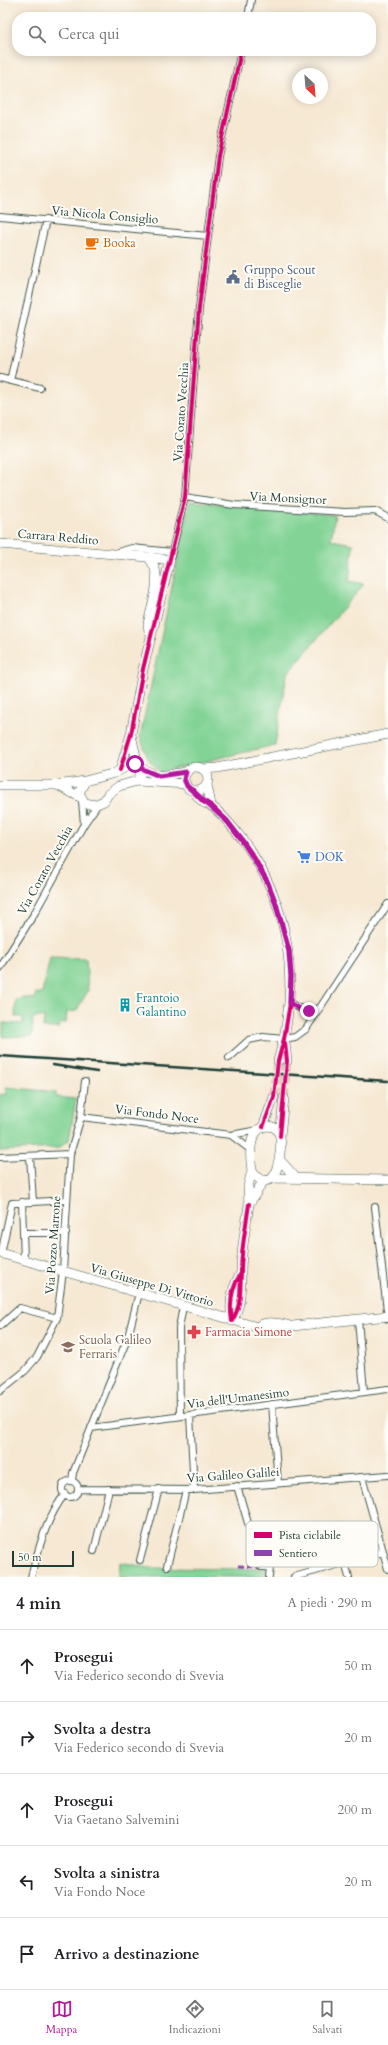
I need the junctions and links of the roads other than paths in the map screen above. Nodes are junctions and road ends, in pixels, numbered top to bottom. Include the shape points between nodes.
1 (251, 0) edge
2 (249, 12) edge
3 (240, 56) edge
4 (0, 216) edge
5 (46, 220) junction
6 (208, 236) junction
7 (0, 378) edge
8 (10, 381) junction
9 (40, 388) dead end
10 (185, 497) junction
11 (388, 518) edge
12 (0, 544) edge
13 (114, 554) junction
14 (171, 556) junction
15 (148, 557) junction
16 (151, 640) junction
17 (131, 734) junction
18 (388, 734) edge
19 (139, 767) junction
20 (203, 768) junction
21 (217, 768) junction
22 (120, 770) junction
23 (186, 772) junction
24 (85, 781) junction
25 (137, 781) junction
26 (207, 781) junction
27 (186, 784) junction
28 (0, 785) edge
29 (57, 785) junction
30 (193, 790) junction
31 (81, 799) junction
32 (98, 804) junction
33 (211, 805) junction
34 (84, 824) junction
35 (388, 904) edge
36 (0, 968) edge
37 (290, 1003) junction
38 (320, 1008) junction
39 (284, 1039) junction
40 (230, 1058) dead end
41 (282, 1061) tunnel mouth
42 (85, 1081) dead end
43 (81, 1117) junction
44 (261, 1129) junction
45 (231, 1135) junction
46 (280, 1136) junction
47 (251, 1150) junction
48 (70, 1154) junction
49 (30, 1156) junction
50 (0, 1157) edge
51 (279, 1159) junction
52 (252, 1171) junction
53 (296, 1178) junction
54 (268, 1179) junction
55 (388, 1180) edge
56 (67, 1200) junction
57 (22, 1202) junction
58 (33, 1202) junction
59 (249, 1204) junction
60 (375, 1207) dead end
61 (23, 1233) junction
62 (66, 1233) junction
63 (1, 1253) edge
64 (24, 1260) junction
65 (63, 1272) junction
66 (139, 1293) junction
67 (183, 1306) junction
68 (388, 1317) edge
69 (57, 1318) junction
70 (358, 1319) junction
71 (232, 1321) junction
72 (0, 1326) edge
73 (388, 1389) edge
74 (0, 1391) edge
75 (364, 1392) junction
76 (272, 1404) junction
77 (190, 1415) junction
78 (180, 1416) junction
79 (91, 1428) junction
80 (388, 1475) edge
81 (362, 1477) junction
82 (72, 1481) junction
83 (278, 1483) junction
84 (237, 1486) junction
85 (109, 1488) junction
86 (78, 1489) junction
87 (159, 1489) junction
88 (186, 1490) junction
89 (194, 1490) junction
90 (65, 1494) junction
91 (248, 1521) edge
92 (374, 1521) edge
93 (378, 1534) edge
94 (94, 1551) dead end
95 (383, 1552) junction
96 (378, 1553) edge
97 (140, 1560) dead end
98 (167, 1566) dead end
99 (270, 1567) edge
100 (332, 1567) edge
101 (346, 1567) edge
102 (388, 1569) edge
103 (306, 1575) edge
104 (31, 1577) edge
105 (269, 1577) edge
106 (294, 1577) edge
107 (349, 1577) edge

1 - 2 street
3 - 6 street, Via Corato Vecchia via 218,156
4 - 5 street, Via Nicola Consiglio
5 - 6 street, Via Nicola Consiglio
5 - 8 street
6 - 10 street, Via Corato Vecchia via 199,308
7 - 8 street
8 - 9 street
10 - 11 street, Via Monsignor via 234,505 345,512 375,511
10 - 14 street, Via Corato Vecchia
12 - 13 main road, Carrara Reddito
13 - 14 street, Carrara Reddito via 132,548
13 - 15 main road, Carrara Reddito
14 - 15 main road, Carrara Reddito
14 - 16 main road, Via Corato Vecchia
15 - 16 main road via 154,563 158,580 148,624
16 - 17 main road, Via Corato Vecchia
17 - 19 main road, Via Corato Vecchia
17 - 22 main road, Via Corato Vecchia
18 - 21 main road
19 - 22 main road via 131,764
19 - 23 main road via 159,776
19 - 25 main road via 141,775
20 - 21 main road
20 - 23 main road via 192,768
20 - 26 main road
21 - 26 main road
22 - 24 main road
23 - 27 main road
24 - 29 main road
24 - 31 main road via 79,789
25 - 27 main road
25 - 32 main road via 119,786
26 - 30 main road via 201,790
26 - 33 main road
27 - 30 main road
28 - 29 main road
29 - 31 main road
30 - 33 main road via 203,802
31 - 32 main road via 89,804
31 - 34 street, Via Corato Vecchia
32 - 34 street, Via Corato Vecchia
33 - 37 main road via 246,846 267,881 289,951
34 - 36 street, Via Corato Vecchia via 34,914
35 - 38 street
37 - 38 street via 299,1009 309,1011
37 - 39 main road
38 - 39 street via 306,1029 295,1037
39 - 40 street via 264,1037 249,1040
39 - 41 main road
42 - 43 street, Via Pozzo Marrone
43 - 45 street, Via Fondo Noce
43 - 48 street, Via Pozzo Marrone
44 - 45 street, Via Fondo Noce
44 - 46 main road via 273,1126
44 - 46 main road via 279,1097
44 - 47 main road via 252,1139
45 - 47 street
46 - 51 main road
47 - 52 main road
48 - 49 street
48 - 56 street, Via Pozzo Marrone
49 - 50 street
49 - 58 street
51 - 53 main road
51 - 54 main road
52 - 54 main road via 256,1177
52 - 59 main road via 248,1186
53 - 54 main road
53 - 55 main road
54 - 59 main road
56 - 58 street
56 - 62 street, Via Pozzo Marrone
57 - 58 street
57 - 61 street
57 - 63 street via 12,1203
59 - 71 main road via 241,1273 232,1286
60 - 68 street
61 - 62 street
61 - 64 street
62 - 65 street, Via Pozzo Marrone
63 - 64 main road, Via Giuseppe Di Vittorio
64 - 65 main road, Via Giuseppe Di Vittorio
65 - 66 main road, Via Giuseppe Di Vittorio
65 - 69 street, Via Pozzo Marrone
66 - 67 main road, Via Giuseppe Di Vittorio
66 - 79 street via 128,1337
67 - 71 main road, Via Giuseppe Di Vittorio
67 - 78 street via 179,1328
68 - 70 main road, Via Giuseppe Di Vittorio
69 - 72 street via 20,1308
69 - 74 street, Via Pozzo Marrone via 36,1357 25,1371
70 - 71 main road, Via Giuseppe Di Vittorio via 293,1326 273,1322 258,1326
70 - 75 street
73 - 75 street, Via dell'Umanesimo
75 - 76 street, Via dell'Umanesimo
76 - 77 street, Via dell'Umanesimo
76 - 83 street
77 - 78 street, Via dell'Umanesimo
77 - 89 street
78 - 79 street, Via dell'Umanesimo
79 - 82 street
80 - 81 street, Via Galileo Galilei
81 - 83 street, Via Galileo Galilei
81 - 92 street
82 - 86 street via 77,1484
82 - 90 street via 66,1482 63,1486
83 - 84 street, Via Galileo Galilei
84 - 89 street, Via Galileo Galilei
84 - 91 street
85 - 86 street, Via Galileo Galilei
85 - 87 street, Via Galileo Galilei
85 - 94 street
86 - 90 street via 74,1496
87 - 88 street, Via Galileo Galilei
87 - 97 street
88 - 89 street, Via Galileo Galilei
88 - 98 street
90 - 104 street via 56,1506 41,1541
93 - 95 street
95 - 96 street
95 - 102 street
99 - 105 street
100 - 103 street
101 - 107 street
103 - 106 street

